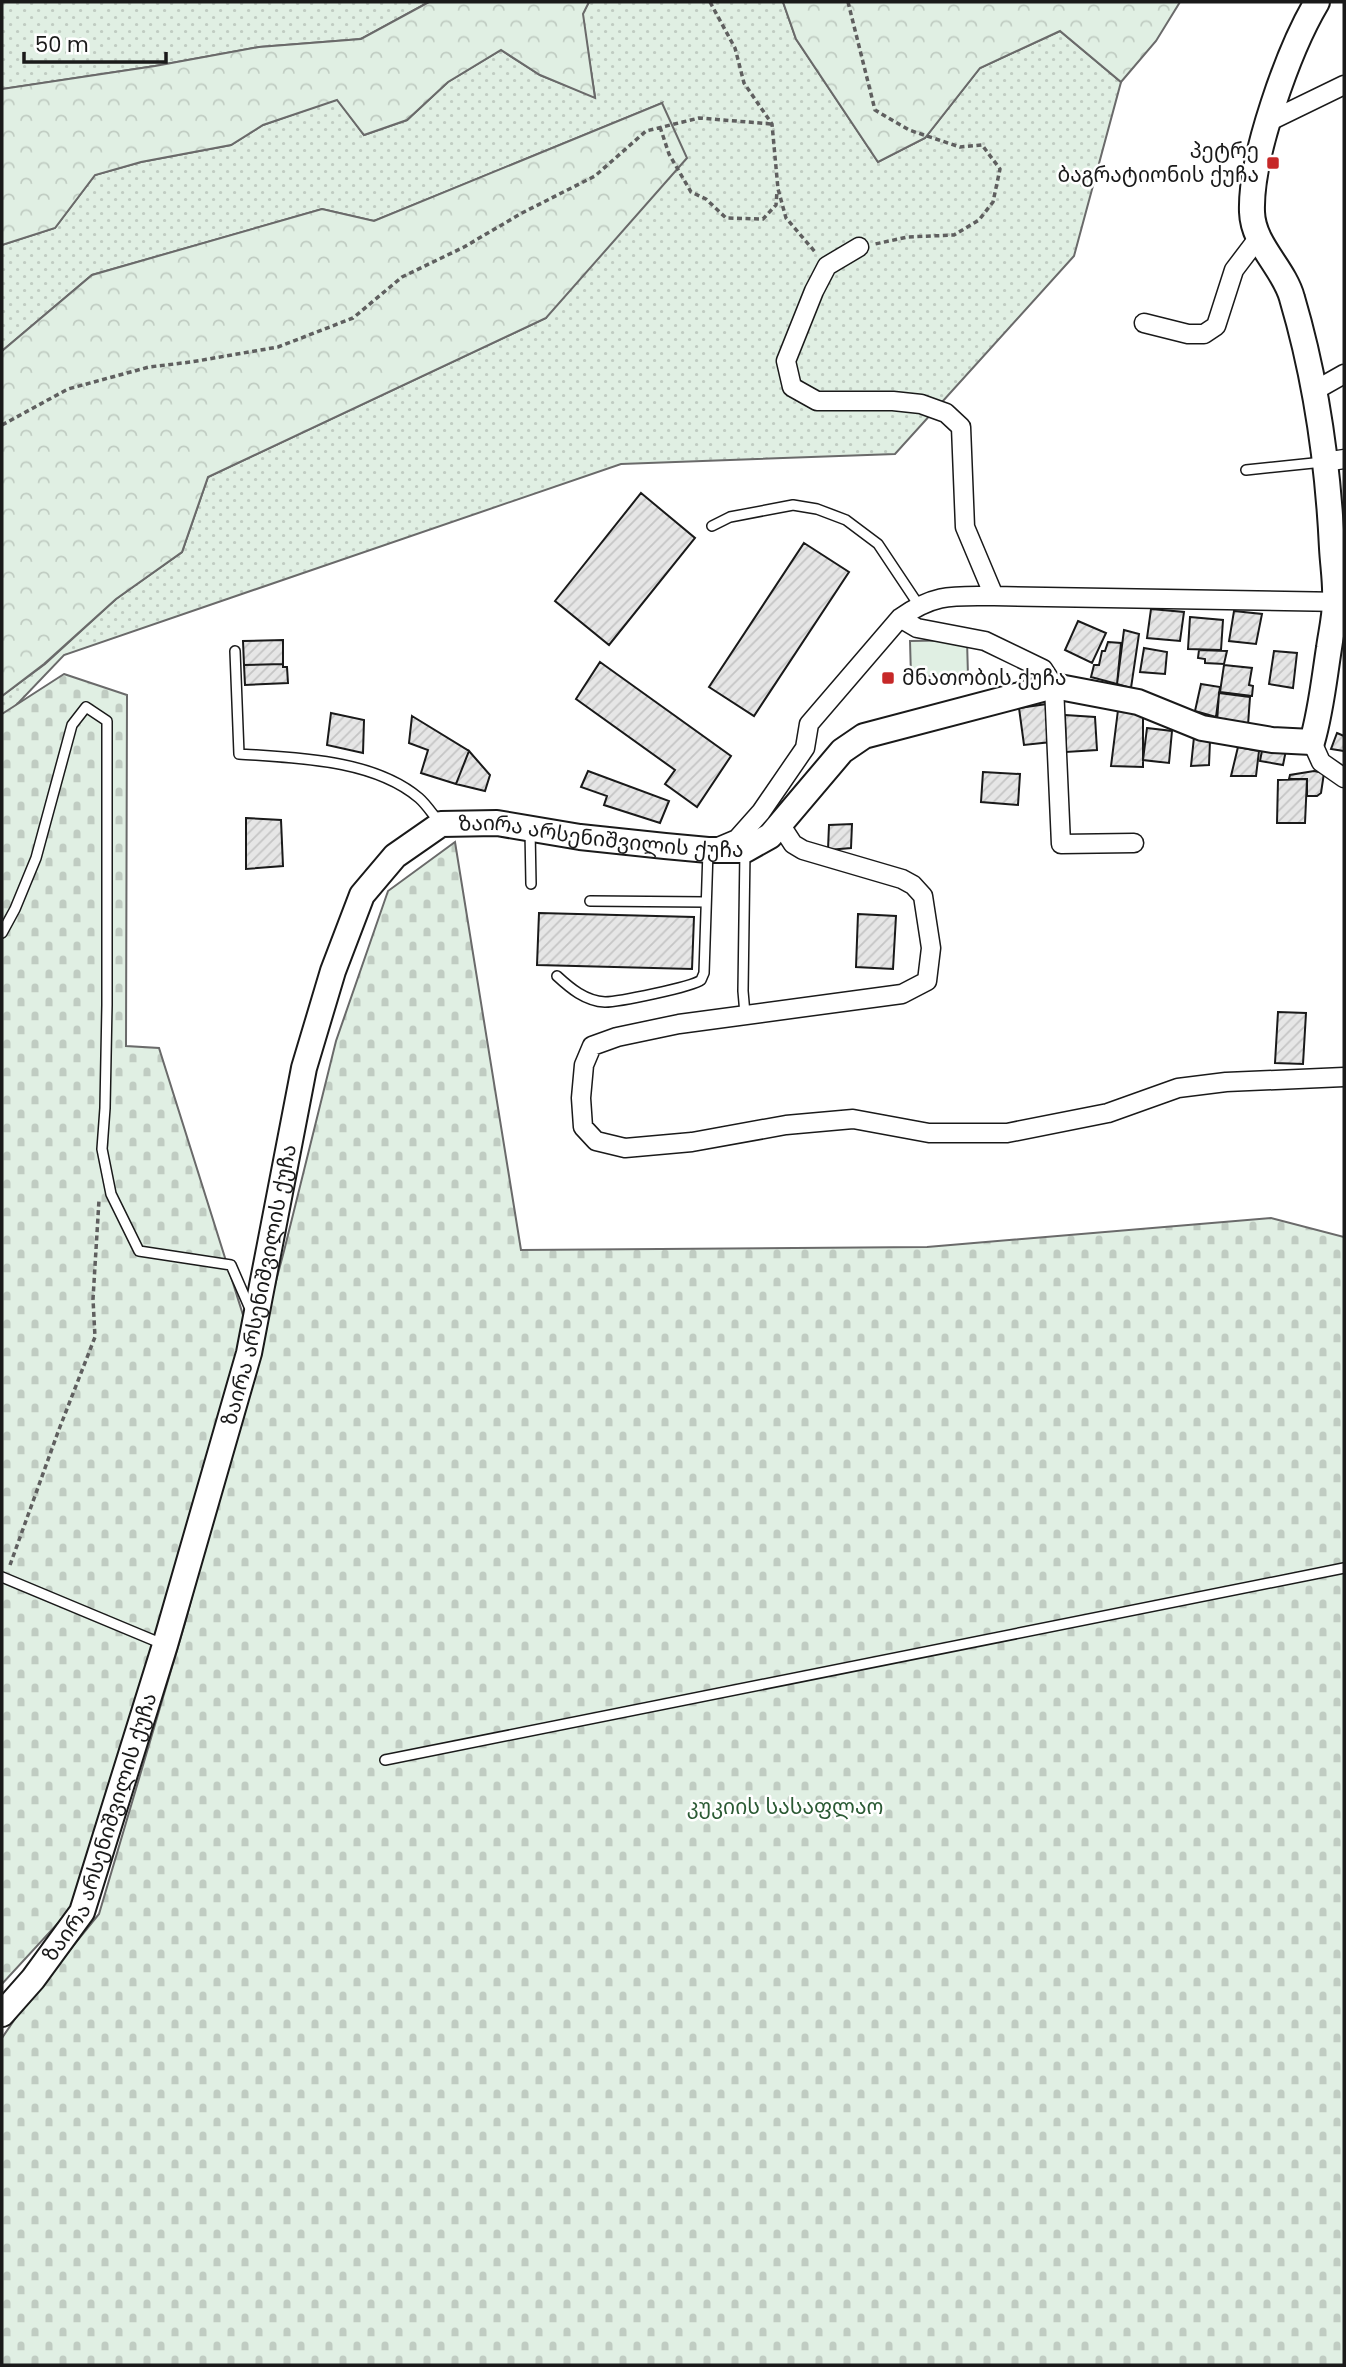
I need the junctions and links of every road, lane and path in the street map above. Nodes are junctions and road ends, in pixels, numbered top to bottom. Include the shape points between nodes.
1 (710, 2) edge
2 (848, 2) edge
3 (1317, 2) edge
4 (1344, 85) edge
5 (1268, 122) junction
6 (772, 124) junction
7 (660, 127) junction
8 (778, 184) junction
9 (1259, 237) junction
10 (859, 247) joint
11 (827, 266) junction
12 (1144, 323) dead end
13 (1344, 374) edge
14 (1314, 391) junction
15 (2, 425) edge
16 (1334, 460) edge
17 (1246, 470) dead end
18 (712, 526) dead end
19 (994, 596) junction
20 (1340, 602) edge
21 (918, 604) junction
22 (900, 618) junction
23 (234, 651) dead end
24 (1055, 686) junction
25 (1312, 742) junction
26 (1344, 778) edge
27 (770, 818) junction
28 (441, 824) junction
29 (530, 829) junction
30 (1134, 843) dead end
31 (708, 850) junction
32 (745, 850) junction
33 (531, 884) dead end
34 (590, 901) dead end
35 (706, 902) junction
36 (2, 933) edge
37 (557, 976) dead end
38 (746, 1014) junction
39 (1344, 1077) edge
40 (100, 1190) dead end
41 (255, 1319) junction
42 (1344, 1568) edge
43 (3, 1577) edge
44 (165, 1645) junction
45 (385, 1760) dead end
46 (2, 2014) edge

1 - 6 path via 735,48 744,83
2 - 10 path via 875,110 909,130 960,147 982,145 1000,169 993,202 979,220 954,235 908,237
3 - 5 street via 1285,71
4 - 5 street
5 - 9 street via 1257,163 1252,214
6 - 7 path via 699,118
6 - 8 path
7 - 8 path via 691,192 726,218 763,219 776,205
7 - 15 path via 646,131 595,176 402,277 353,318 278,347 149,367 68,389
8 - 11 path via 786,218
9 - 12 street via 1234,270 1216,326 1204,334 1188,334
9 - 14 street via 1292,295
10 - 11 street
11 - 19 street via 786,360 792,387 817,401 921,404 946,413 961,427 965,527
13 - 14 street
14 - 16 street
16 - 17 lane
16 - 20 street via 1331,524
18 - 21 lane via 730,517 793,505 817,509 846,520 878,544
19 - 20 street
19 - 21 street via 943,597
20 - 25 street
21 - 22 street
22 - 24 street via 917,628 985,641 1043,669
22 - 27 street via 809,724 805,748
23 - 28 lane via 239,754 323,761 368,772 420,799
24 - 25 street, ზაირა არსენიშვილის ქუჩა via 1138,702 1202,728
24 - 27 street, ზაირა არსენიშვილის ქუჩა via 864,736
24 - 30 street via 1061,844
25 - 26 street via 1321,762
27 - 31 street via 737,839
27 - 32 street, ზაირა არსენიშვილის ქუჩა via 770,836
27 - 38 street via 803,850 913,885 923,897 927,917 931,948 927,981 902,994
28 - 29 street, ზაირა არსენიშვილის ქუჩა via 497,823
28 - 41 street, ზაირა არსენიშვილის ქუჩა via 395,856 362,895 332,971 304,1068
29 - 31 street, ზაირა არსენიშვილის ქუჩა
29 - 33 lane
31 - 32 street, ზაირა არსენიშვილის ქუჩა
31 - 35 lane
32 - 38 lane
34 - 35 lane
35 - 37 lane via 704,973 695,985 605,1002 572,990
36 - 41 lane via 36,858 72,725 86,707 107,721 106,1108 102,1149 111,1194 139,1251 231,1265
38 - 39 street via 617,1037 592,1046 584,1065 583,1127 596,1141 625,1148 853,1119 929,1133 1007,1133 1108,1113 1178,1088
40 - 43 path via 95,1337
41 - 44 street, ზაირა არსენიშვილის ქუჩა
42 - 45 lane
43 - 44 lane
44 - 46 street, ზაირა არსენიშვილის ქუჩა via 82,1912

